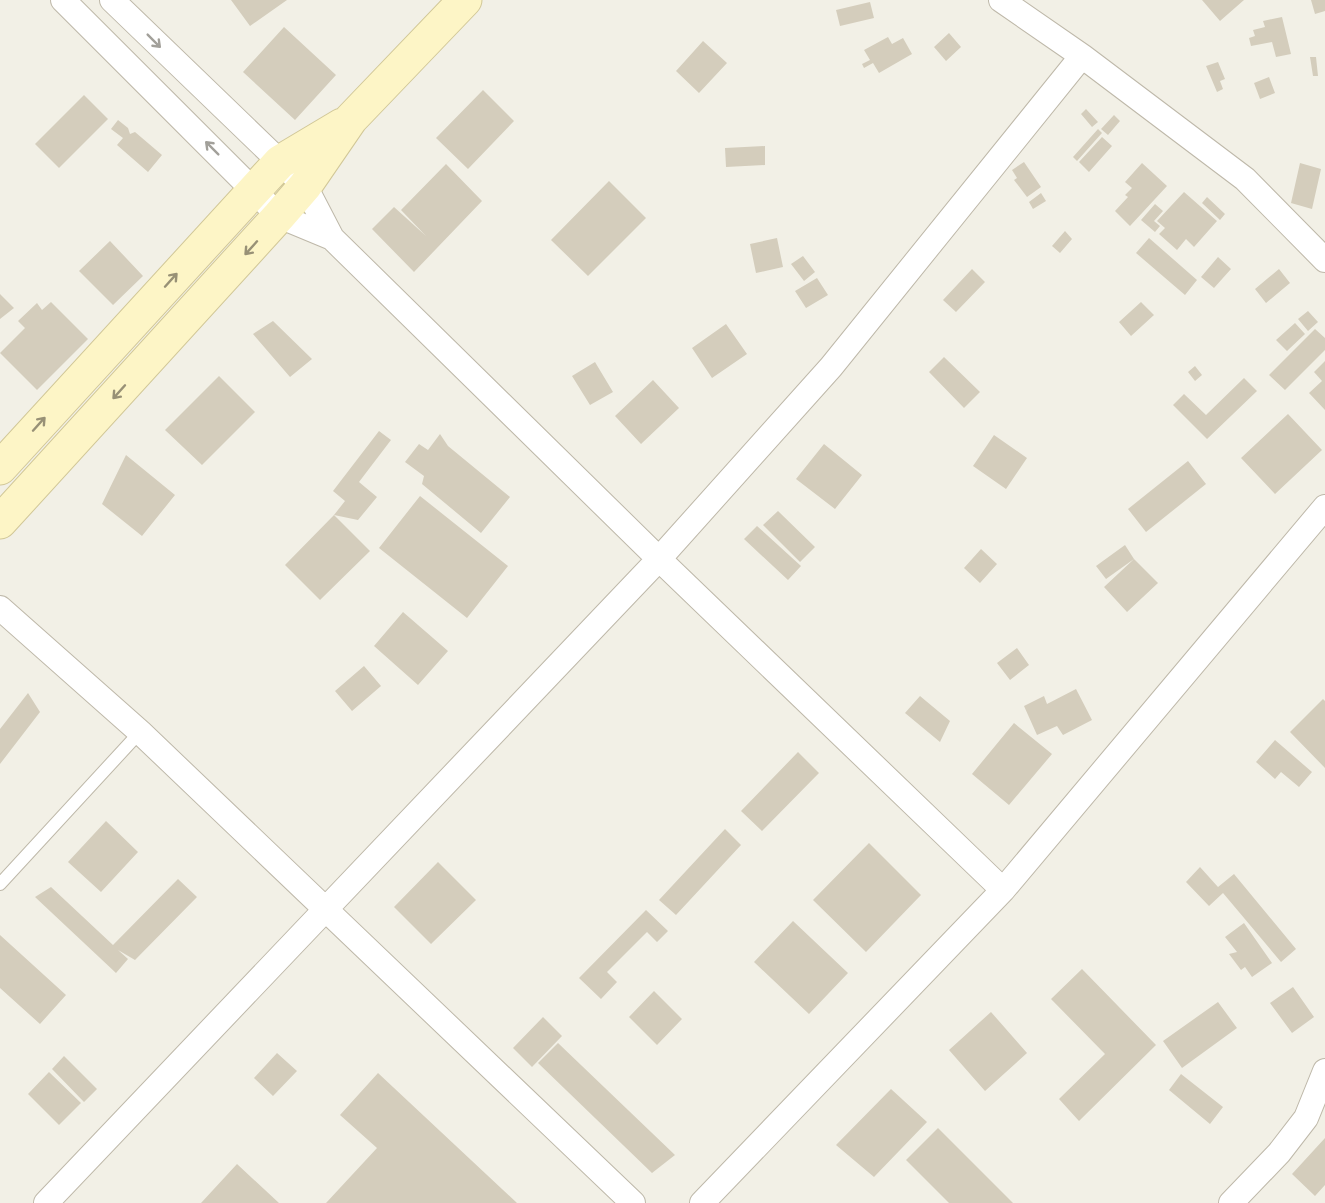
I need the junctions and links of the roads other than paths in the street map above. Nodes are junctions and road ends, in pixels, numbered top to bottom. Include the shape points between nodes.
1 (63, 0) edge
2 (112, 0) edge
3 (465, 0) edge
4 (1001, 0) edge
5 (1026, 8) edge
6 (1082, 56) junction
7 (351, 119) junction
8 (280, 162) junction
9 (305, 186) junction
10 (254, 189) junction
11 (279, 216) junction
12 (332, 238) junction
13 (1325, 260) edge
14 (0, 468) edge
15 (1325, 507) edge
16 (0, 522) edge
17 (659, 560) junction
18 (0, 608) edge
19 (140, 732) junction
20 (0, 884) edge
21 (1003, 890) junction
22 (325, 912) junction
23 (1325, 1071) edge
24 (46, 1203) edge
25 (633, 1203) edge
26 (702, 1203) edge
27 (1231, 1203) edge

10 -> 1 street
2 -> 8 street
3 - 7 street
4 - 5 street
5 - 6 street
6 - 13 street via 1245,179
6 - 17 street via 831,367
7 - 8 street
7 - 9 street
8 - 9 street
8 - 10 street
9 - 11 street
9 - 12 street
10 - 11 street
14 -> 10 street
11 - 12 street
11 -> 16 street
12 - 17 street
15 - 21 street
17 - 21 street
17 - 22 street
18 - 19 street
19 - 20 lane
19 - 22 street
21 - 26 street
22 - 24 street
22 - 25 street
23 - 27 street via 1305,1118 1279,1153

